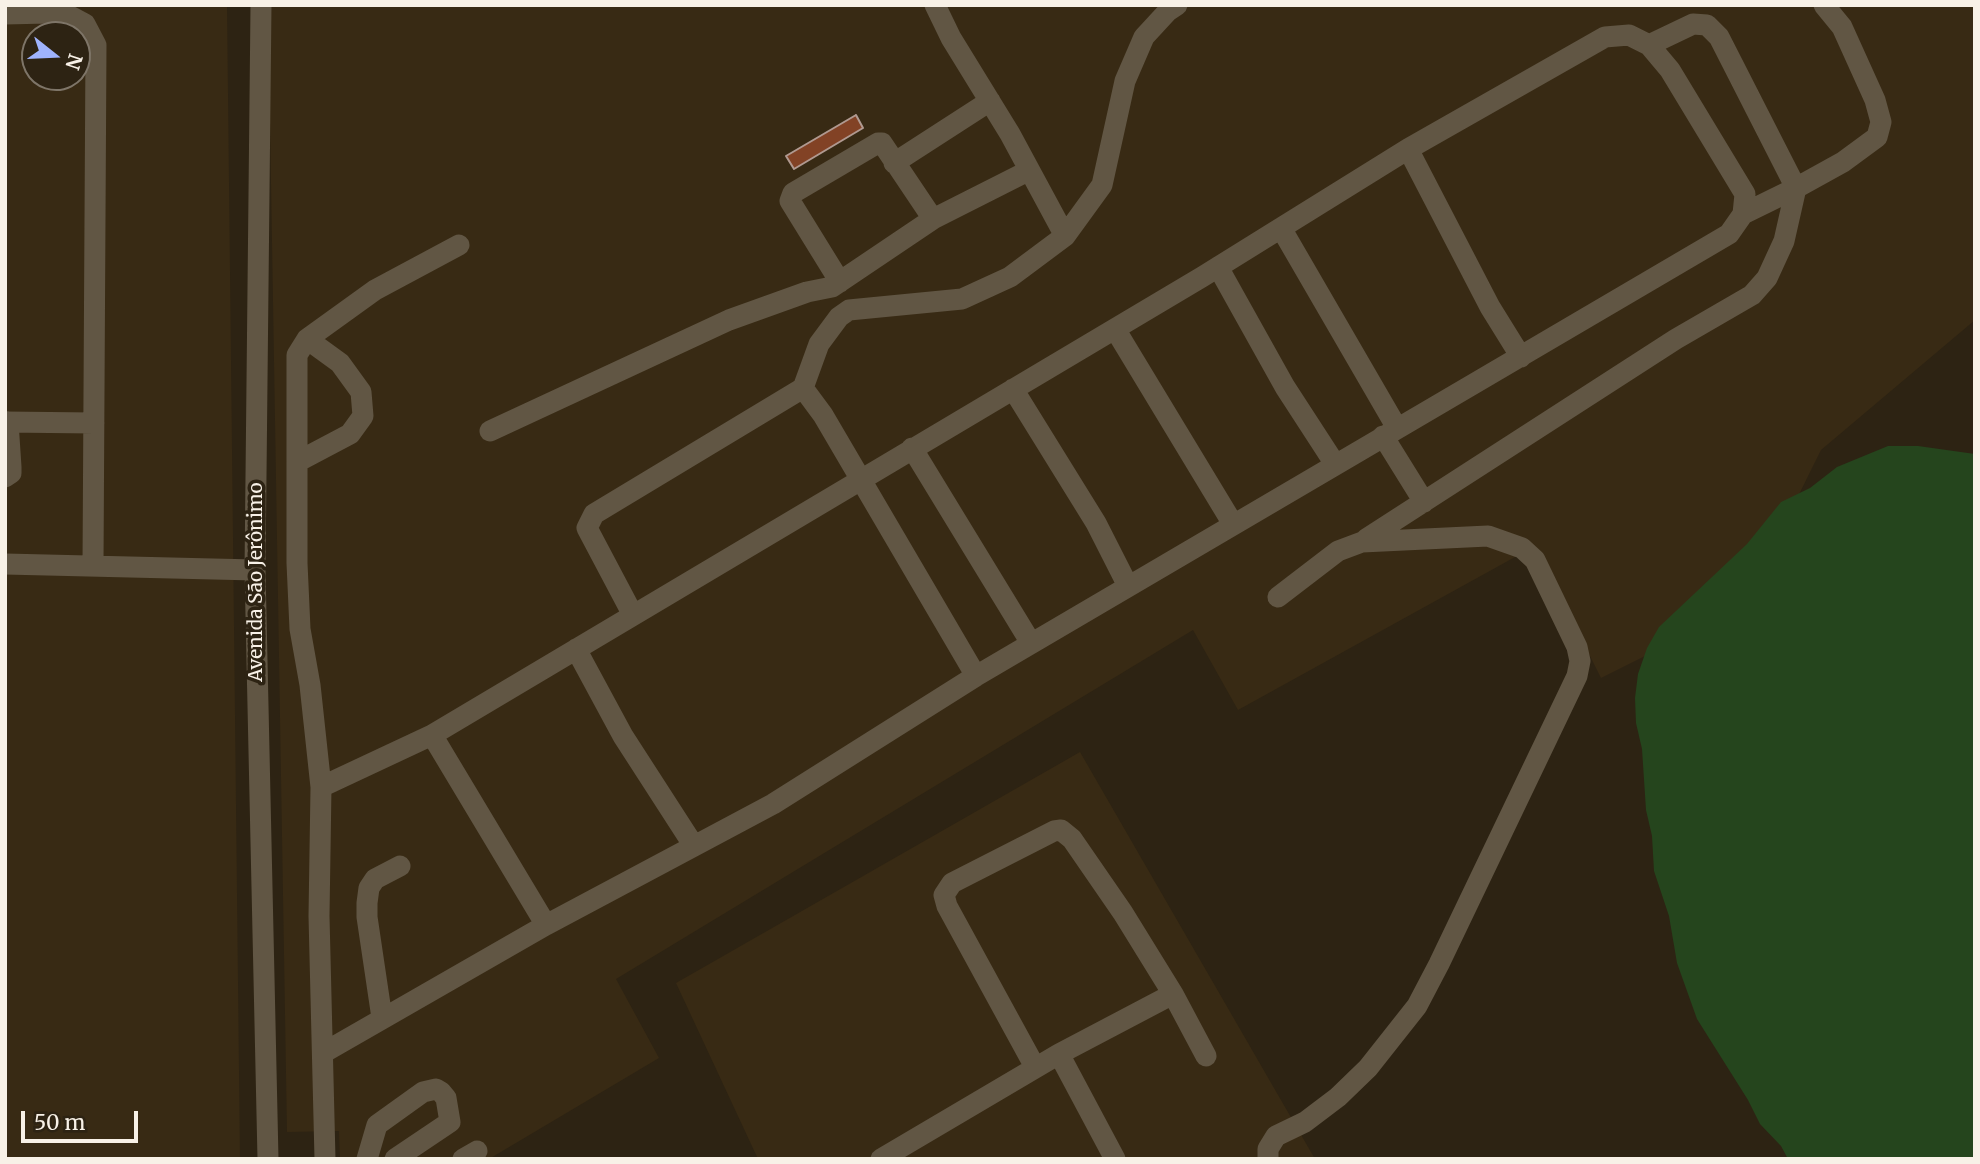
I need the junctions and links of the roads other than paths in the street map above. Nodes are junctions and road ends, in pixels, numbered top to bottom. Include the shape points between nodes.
1 (261, 5) edge
2 (935, 5) edge
3 (1177, 5) edge
4 (1824, 5) edge
5 (5, 14) edge
6 (1649, 45) junction
7 (990, 101) junction
8 (1408, 149) junction
9 (894, 163) junction
10 (1028, 171) junction
11 (1796, 188) junction
12 (1743, 214) junction
13 (933, 219) junction
14 (1281, 228) junction
15 (1065, 236) junction
16 (458, 244) dead end
17 (1218, 267) junction
18 (840, 282) junction
19 (807, 292) junction
20 (839, 317) junction
21 (1115, 329) junction
22 (307, 339) junction
23 (1521, 357) junction
24 (803, 388) junction
25 (1013, 389) junction
26 (7, 422) edge
27 (94, 423) junction
28 (490, 431) dead end
29 (1390, 432) junction
30 (912, 448) junction
31 (297, 462) junction
32 (1335, 464) junction
33 (5, 477) edge
34 (859, 480) junction
35 (1424, 502) junction
36 (1233, 524) junction
37 (1362, 542) junction
38 (5, 564) edge
39 (93, 566) junction
40 (255, 570) junction
41 (1128, 586) junction
42 (1278, 597) dead end
43 (633, 615) junction
44 (1031, 643) junction
45 (576, 649) junction
46 (976, 676) junction
47 (432, 734) junction
48 (321, 787) junction
49 (694, 846) junction
50 (400, 866) dead end
51 (546, 925) junction
52 (1173, 994) junction
53 (382, 1018) junction
54 (323, 1053) junction
55 (1059, 1054) junction
56 (1206, 1056) dead end
57 (1035, 1068) junction
58 (268, 1159) edge
59 (324, 1159) edge
60 (367, 1159) edge
61 (395, 1159) edge
62 (881, 1159) edge
63 (1115, 1159) edge
64 (1268, 1159) edge

1 - 40 street, Avenida São Jerônimo
2 - 7 street
3 - 15 street via 1144,37 1125,81 1102,185
4 - 11 street via 1842,27 1881,122 1877,137
5 - 27 street via 70,16 85,24 96,45
6 - 8 street via 1629,35 1605,37
6 - 11 street via 1693,24 1707,25 1719,37
6 - 12 street via 1670,70 1745,194
7 - 9 street
7 - 10 street
8 - 14 street
8 - 23 street
9 - 13 street
9 - 18 street via 878,143 793,193 790,201
10 - 13 street
10 - 15 street
11 - 12 street
11 - 35 street via 1784,241 1767,278 1752,295
12 - 23 street via 1729,234
13 - 18 street
14 - 17 street
14 - 29 street
15 - 20 street via 1010,277 962,299 849,310
16 - 22 street via 375,290
17 - 21 street
17 - 32 street via 1285,387
18 - 19 street
19 - 20 street
19 - 28 street via 729,320
20 - 24 street via 819,344
21 - 25 street
21 - 36 street
22 - 31 street via 297,355
22 - 31 street via 340,363 361,392 363,416 350,434
23 - 29 street
24 - 34 street
24 - 43 street via 594,513 587,528
25 - 30 street
25 - 41 street via 1096,523
26 - 27 street
26 - 33 street via 11,467
27 - 39 street
29 - 32 street
29 - 35 street
30 - 34 street
30 - 44 street
31 - 48 street via 300,629
32 - 36 street
34 - 43 street
34 - 46 street
35 - 37 street
36 - 41 street
37 - 42 street via 1338,551
37 - 64 street via 1488,536 1522,548 1535,560 1580,660 1571,688 1417,1006 1368,1068 1338,1097 1305,1122 1276,1136
38 - 39 street
39 - 40 street
40 - 58 street, Avenida São Jerônimo
41 - 44 street
43 - 45 street
44 - 46 street
45 - 47 street
45 - 49 street via 623,736
46 - 49 street via 773,804
47 - 48 street
47 - 51 street
48 - 54 street
49 - 51 street
50 - 53 street via 375,879 368,893 367,917
51 - 53 street
52 - 55 street
52 - 56 street
52 - 57 street via 1066,831 1054,831 952,883 944,895 947,906
53 - 54 street
54 - 59 street
55 - 57 street
55 - 63 street
57 - 62 street
60 - 61 street via 373,1130 382,1120 423,1092 441,1092 449,1105 450,1122

